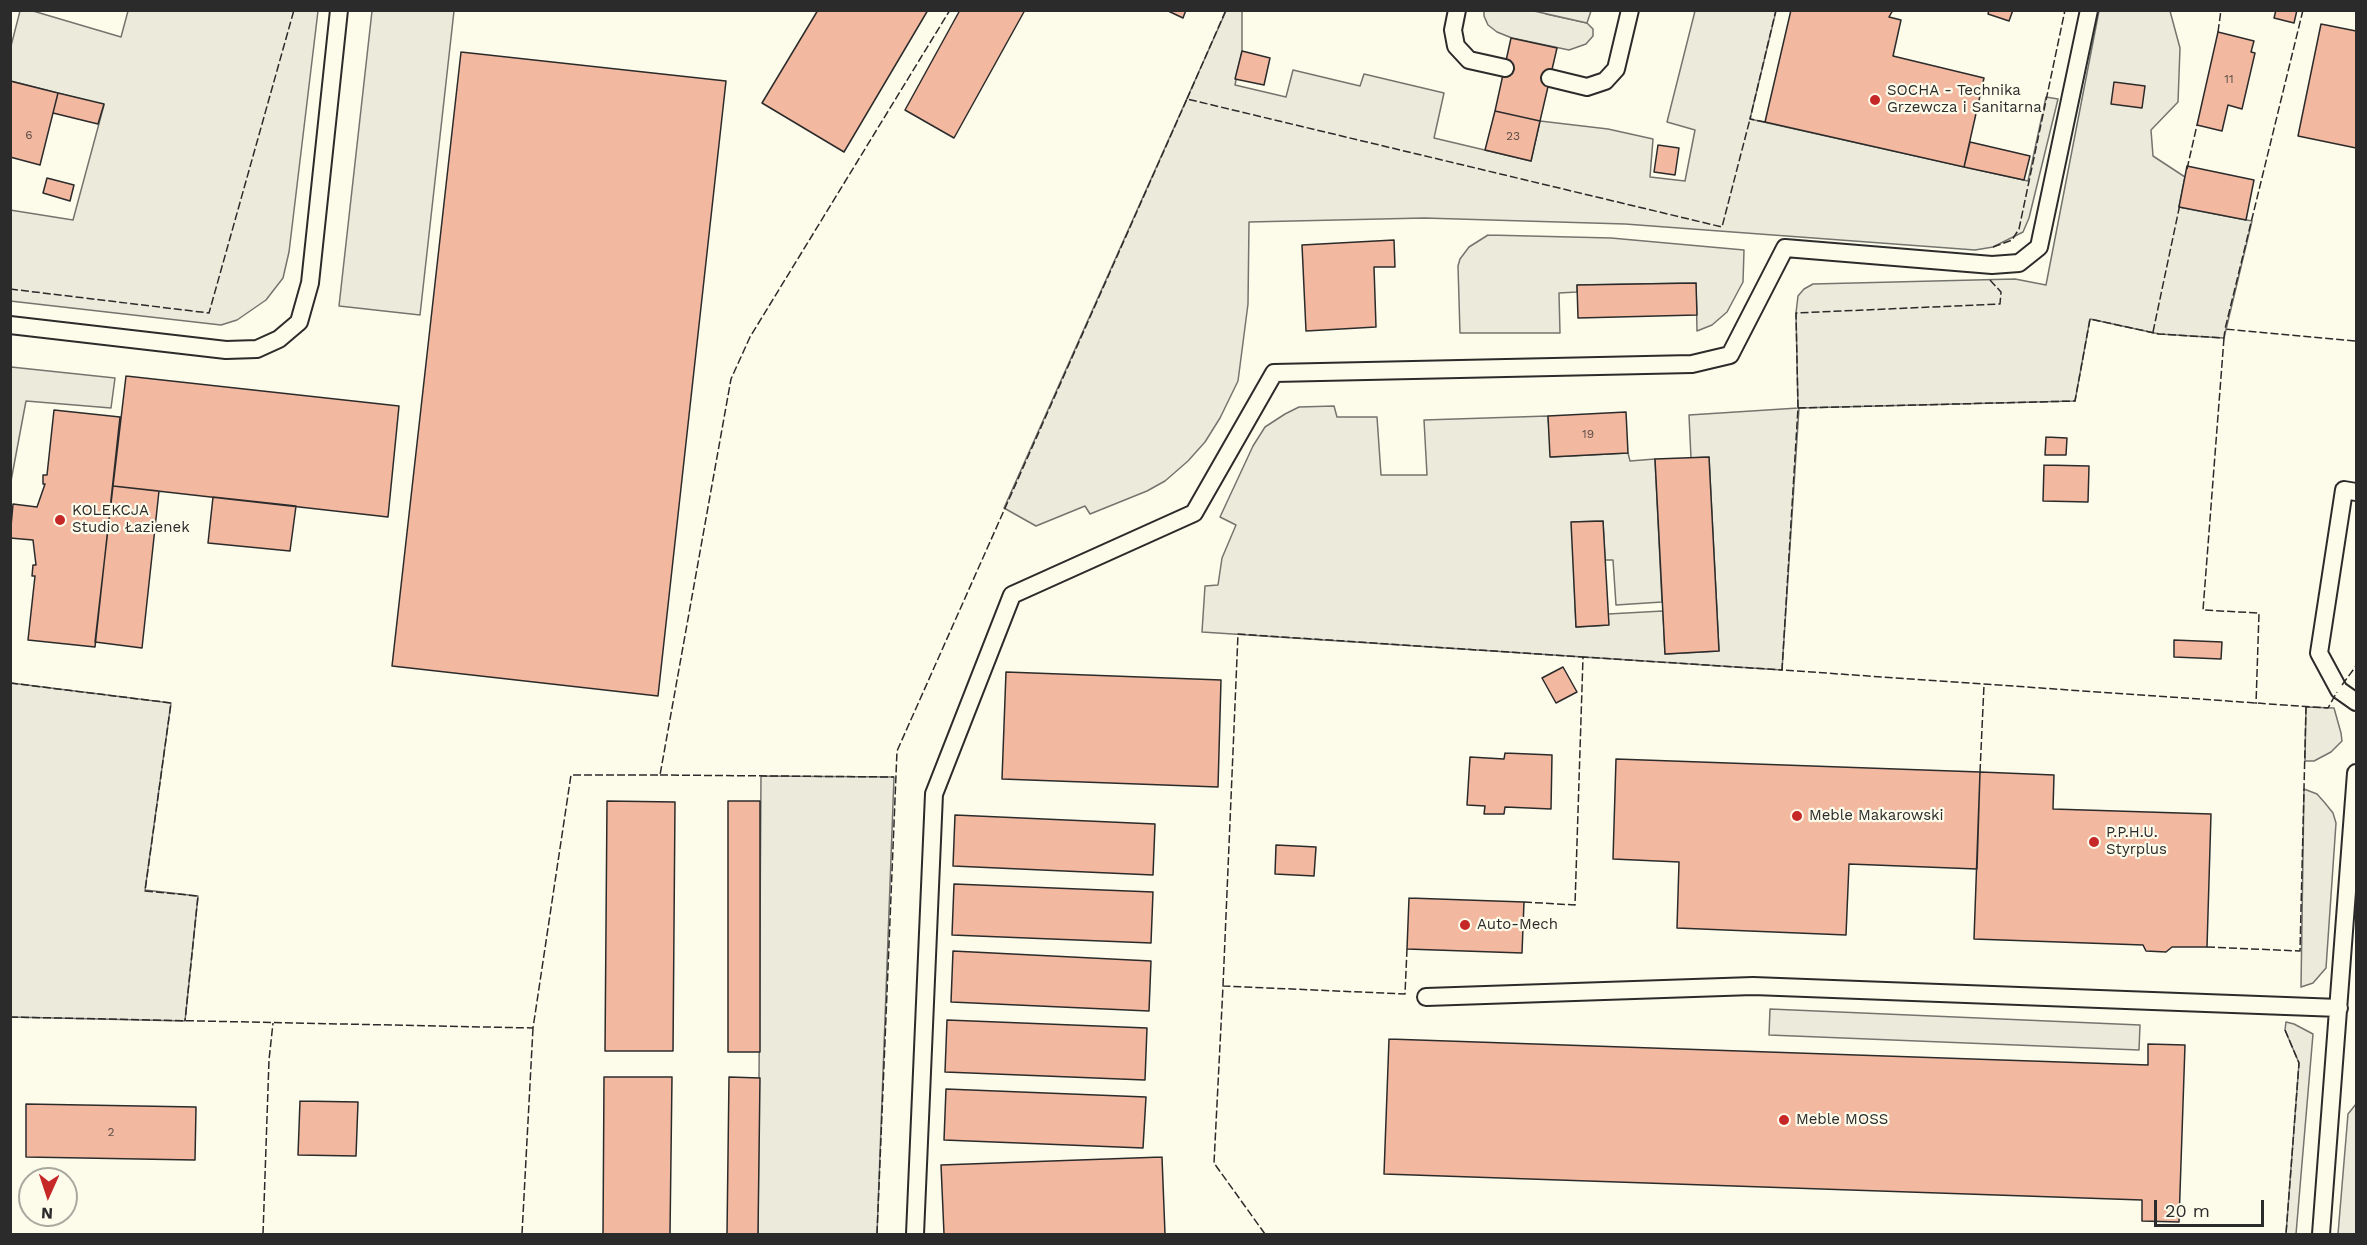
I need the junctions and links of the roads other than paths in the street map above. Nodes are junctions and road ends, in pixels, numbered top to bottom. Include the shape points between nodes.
1 (339, 10) edge
2 (1457, 10) edge
3 (1630, 10) edge
4 (2089, 10) edge
5 (1505, 68) dead end
6 (1550, 78) dead end
7 (10, 325) edge
8 (2356, 492) edge
9 (2356, 702) edge
10 (2356, 773) edge
11 (1426, 997) dead end
12 (2339, 1008) junction
13 (915, 1234) edge
14 (2321, 1234) edge

1 - 7 lane via 310,283 299,322 279,339 257,350 226,350
2 - 5 lane via 1453,30 1456,46 1469,60
3 - 6 lane via 1616,69 1605,81 1587,87
4 - 13 lane via 2039,247 2019,263 1992,265 1785,248 1730,355 1692,364 1274,373 1194,513 1012,595 934,794
8 - 9 lane via 2344,490 2319,652 2339,690
10 - 12 lane
11 - 12 lane via 1753,986
12 - 14 lane

